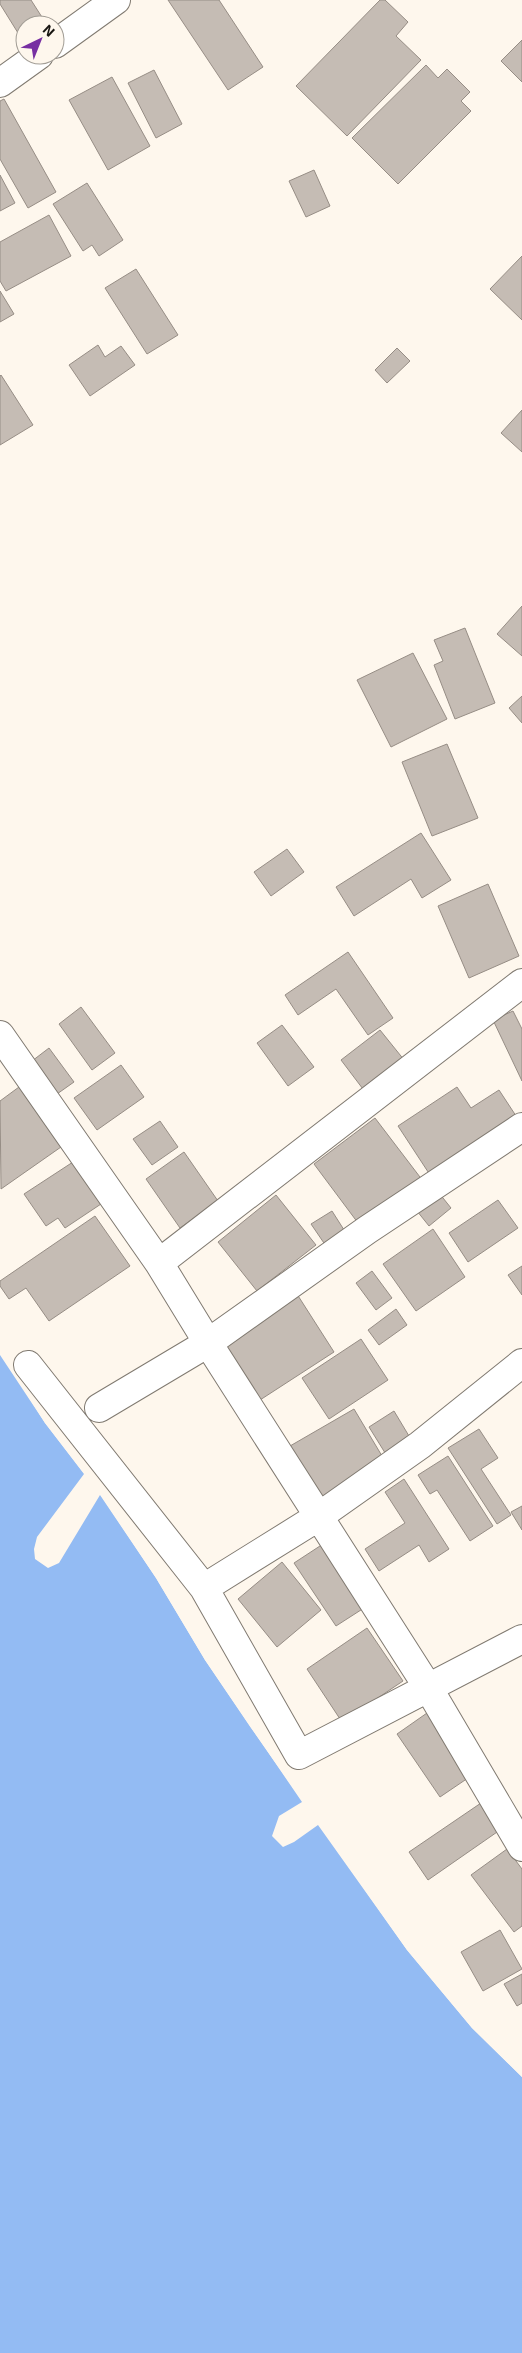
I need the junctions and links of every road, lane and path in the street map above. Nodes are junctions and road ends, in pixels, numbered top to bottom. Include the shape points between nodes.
1 (116, 0) edge
2 (65, 37) edge
3 (25, 65) edge
4 (0, 83) edge
5 (522, 982) edge
6 (0, 1035) edge
7 (522, 1127) edge
8 (159, 1263) junction
9 (208, 1344) junction
10 (522, 1363) edge
11 (28, 1364) dead end
12 (99, 1408) dead end
13 (318, 1517) junction
14 (204, 1588) junction
15 (522, 1639) edge
16 (429, 1689) junction
17 (522, 1847) edge

1 - 2 street
3 - 4 street
5 - 8 street
6 - 8 street
7 - 9 street via 367,1230
8 - 9 street
9 - 12 street
9 - 13 street
10 - 13 street via 420,1444
11 - 14 street
13 - 14 street
13 - 16 street
14 - 16 street via 299,1755
15 - 16 street
16 - 17 street

